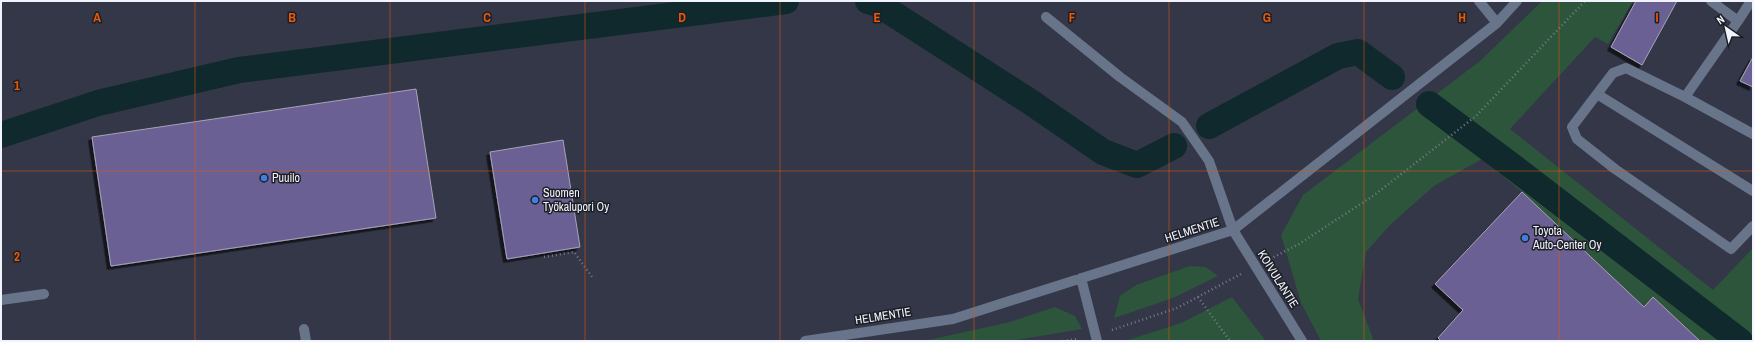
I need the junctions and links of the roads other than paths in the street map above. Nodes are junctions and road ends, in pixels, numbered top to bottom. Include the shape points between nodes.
1 (1479, 1) edge
2 (1517, 1) edge
3 (1710, 1) edge
4 (1751, 1) edge
5 (1046, 17) dead end
6 (1738, 22) junction
7 (1497, 23) junction
8 (1597, 94) junction
9 (1685, 97) junction
10 (1753, 134) edge
11 (1753, 191) edge
12 (1753, 226) edge
13 (1233, 230) junction
14 (1081, 278) junction
15 (44, 294) dead end
16 (1, 300) edge
17 (304, 329) dead end
18 (1097, 338) edge
19 (816, 340) edge
20 (306, 341) edge
21 (805, 341) edge
22 (1302, 341) edge

1 - 7 street
2 - 7 street, HELMENTIE
3 - 6 street
4 - 6 street
5 - 13 street, KOIVULANTIE via 1120,78 1182,122 1209,161
6 - 9 street
7 - 13 street, HELMENTIE
8 - 9 street via 1613,73 1626,68
8 - 11 street
8 - 12 street via 1572,127 1577,139 1615,169 1731,250
9 - 10 street
13 - 14 street, HELMENTIE
13 - 22 street, KOIVULANTIE
14 - 18 street
14 - 19 street, HELMENTIE via 954,319
15 - 16 street
17 - 20 street
19 - 21 street, HELMENTIE

